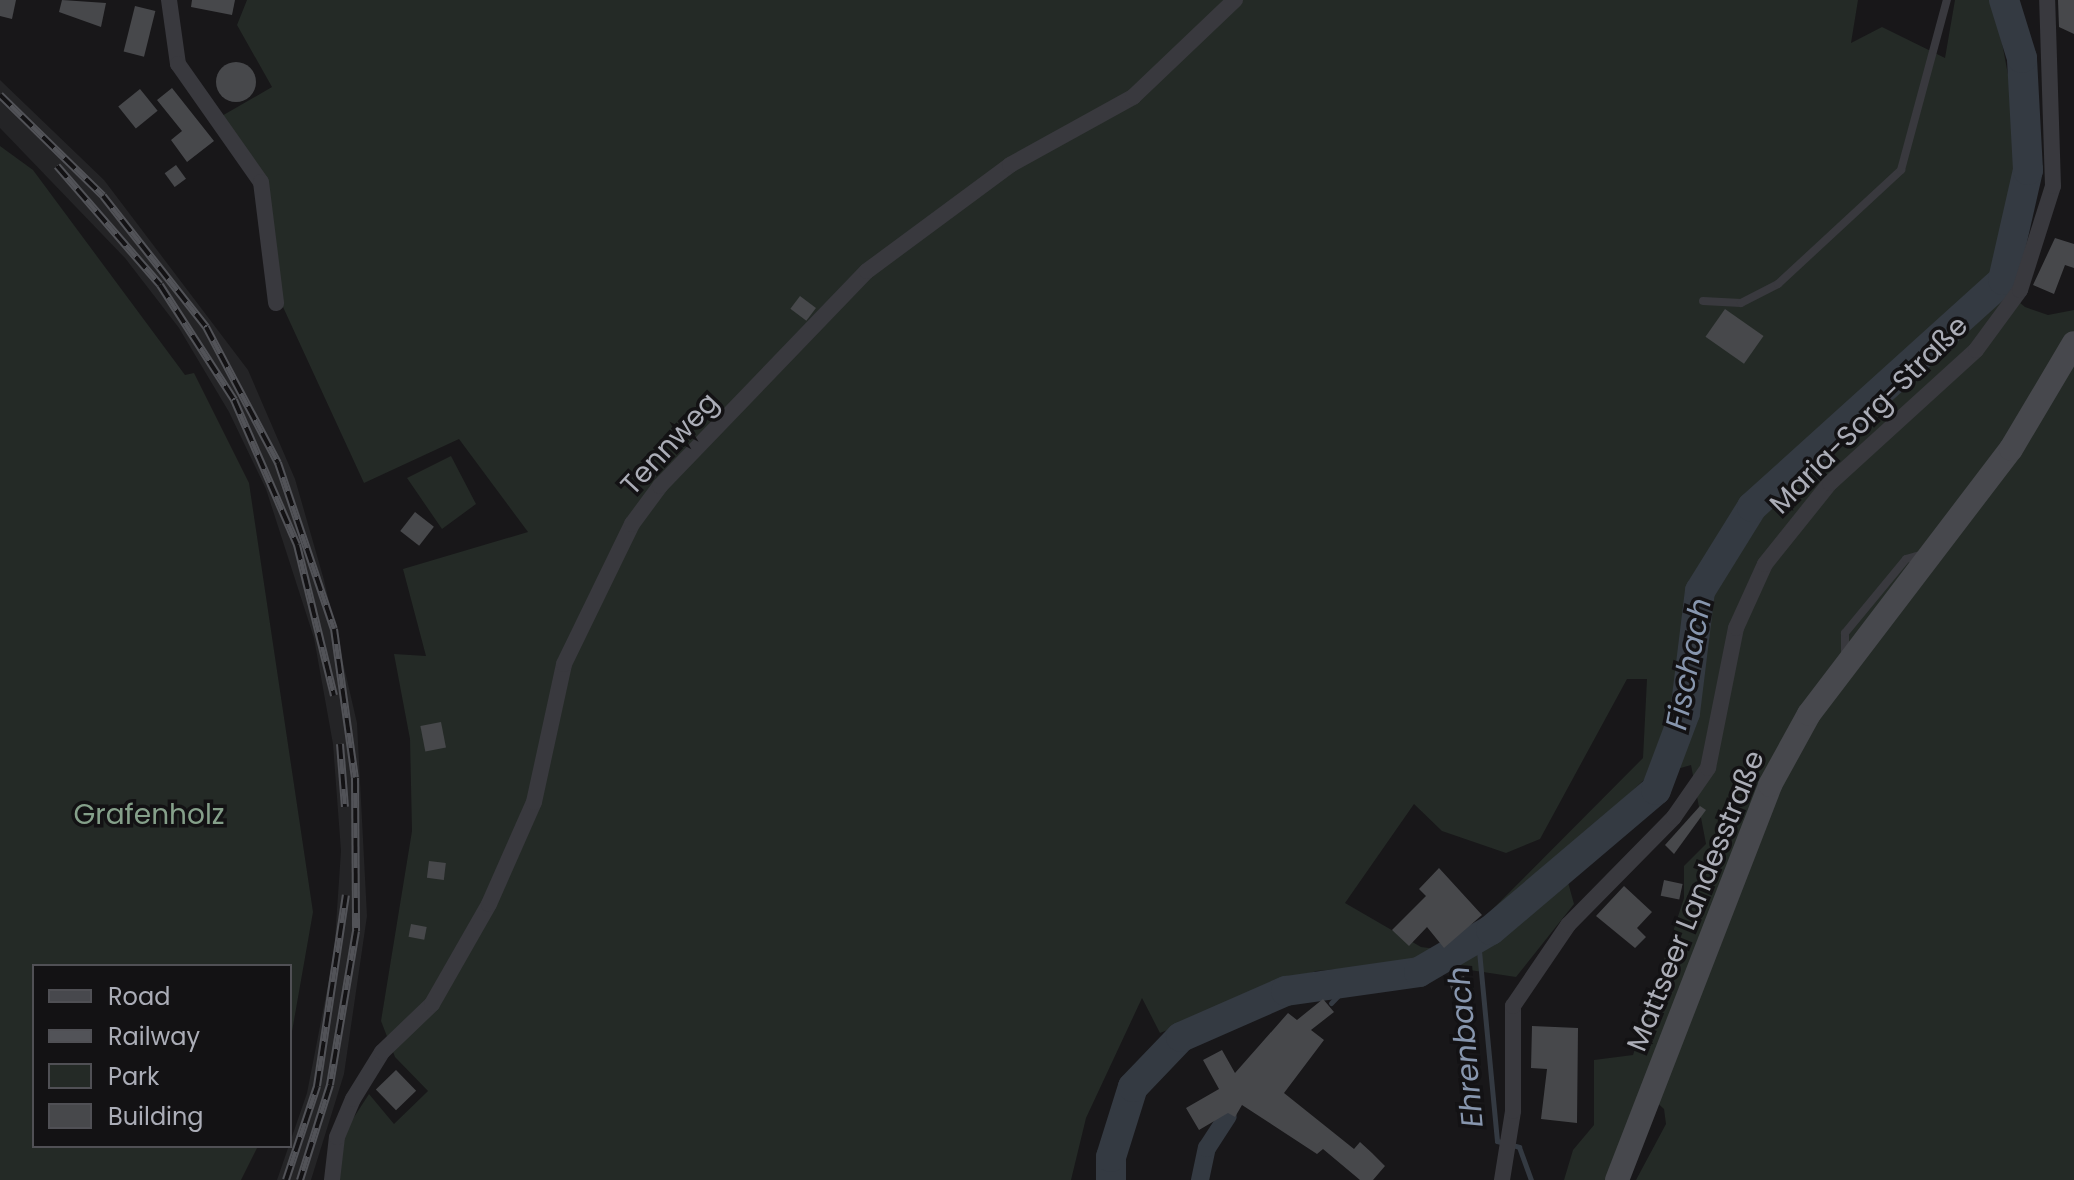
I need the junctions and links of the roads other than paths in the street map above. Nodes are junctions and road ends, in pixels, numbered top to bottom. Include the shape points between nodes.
1 (169, 0) edge
2 (1235, 0) edge
3 (1947, 0) edge
4 (2047, 0) edge
5 (1703, 301) dead end
6 (276, 303) dead end
7 (2074, 343) edge
8 (332, 1180) edge
9 (1502, 1180) edge
10 (1617, 1180) edge

1 - 6 street via 178,64 261,182
2 - 8 street, Tennweg via 1133,97 1010,165 867,271 660,486 632,524 564,664 534,802 489,904 432,1004 382,1052 353,1099 337,1137
3 - 5 lane via 1901,170 1778,284 1741,303
4 - 9 street, Maria-Sorg-Straße via 2053,186 2020,290 1976,350 1830,483 1765,564 1736,628 1708,768 1674,817 1568,925 1513,1006 1510,1133
7 - 10 main road, Mattseer Landesstraße via 2011,449 1845,662 1770,785

